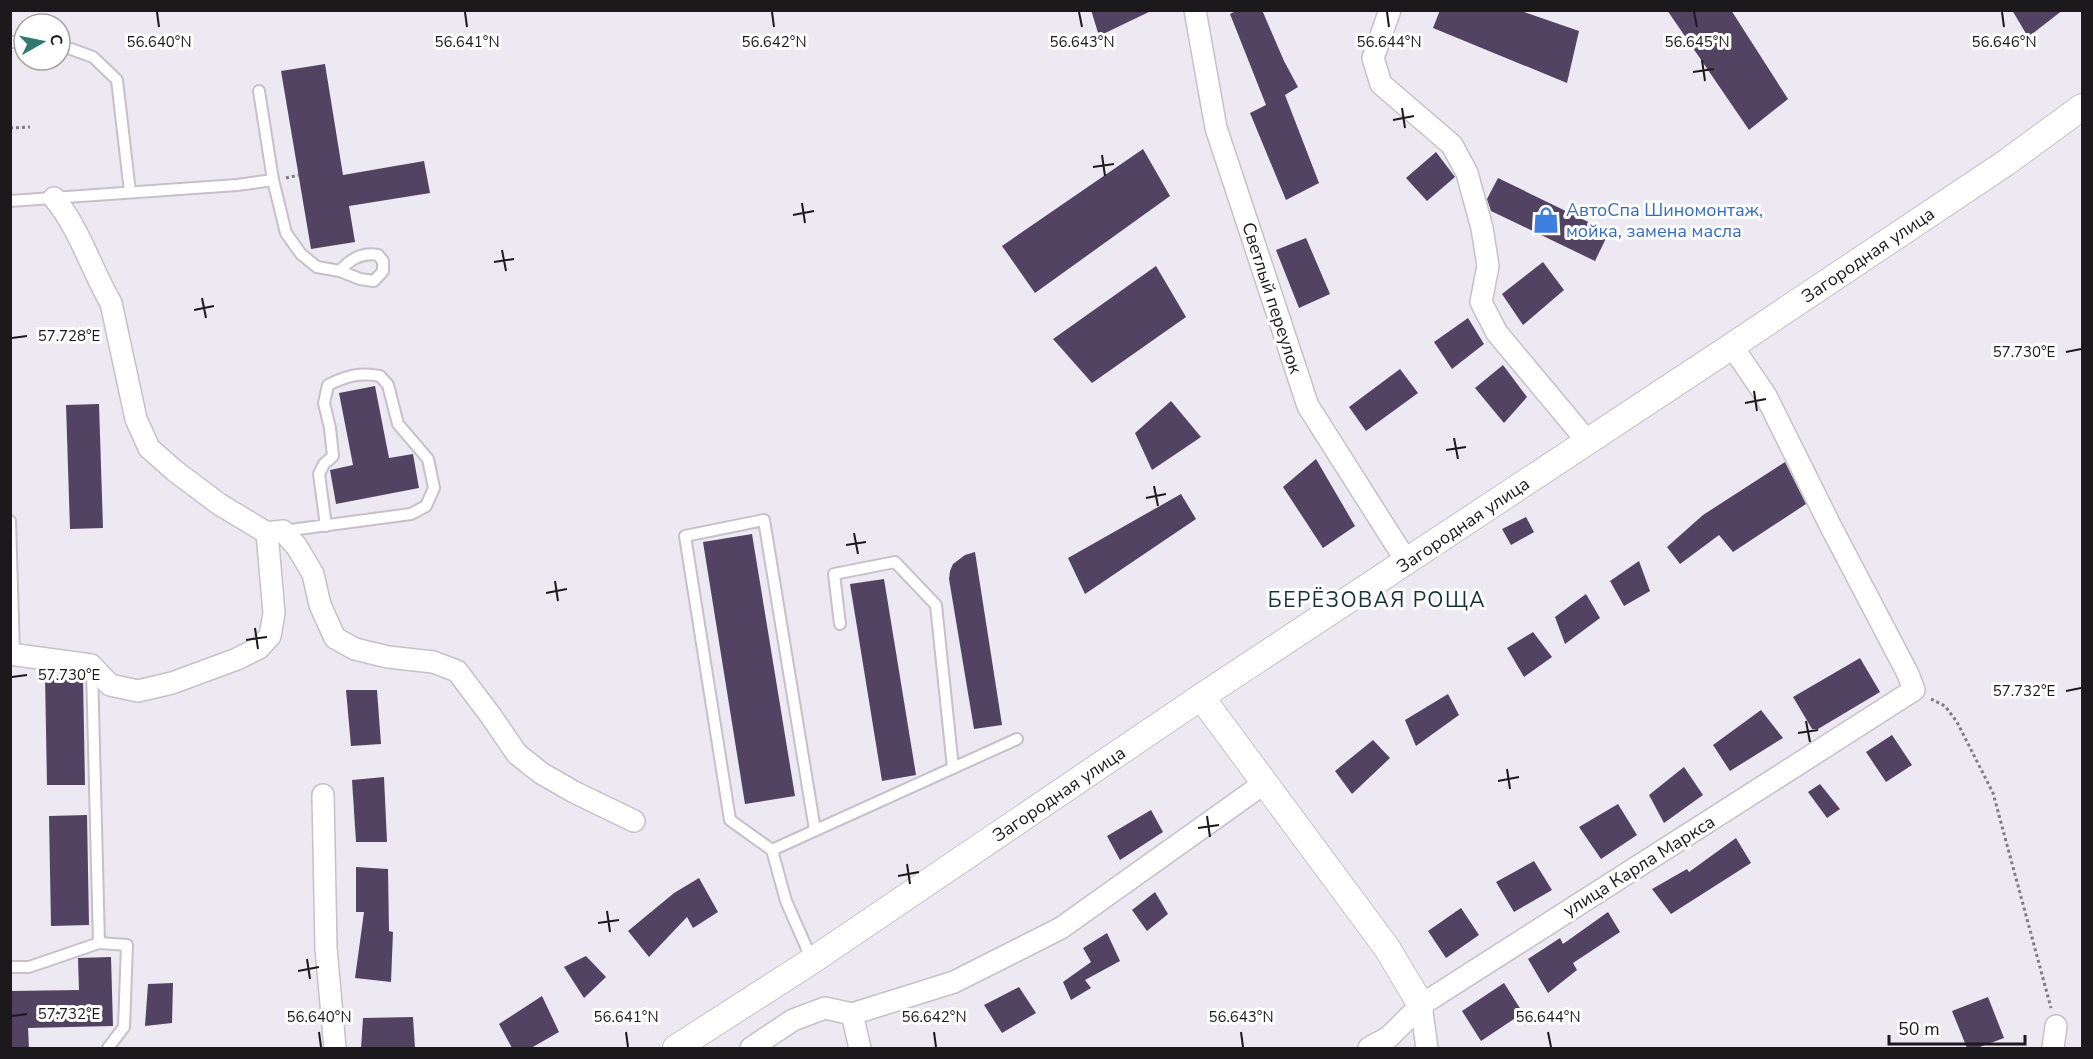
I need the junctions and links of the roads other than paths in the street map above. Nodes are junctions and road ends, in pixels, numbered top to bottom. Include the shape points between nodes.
1 (1195, 10) edge
2 (1390, 10) edge
3 (72, 49) edge
4 (259, 91) dead end
5 (2082, 107) edge
6 (273, 180) junction
7 (130, 192) junction
8 (54, 198) junction
9 (10, 201) edge
10 (340, 271) dead end
11 (1732, 346) junction
12 (1588, 442) junction
13 (10, 521) edge
14 (326, 525) junction
15 (275, 532) junction
16 (1407, 562) junction
17 (840, 624) dead end
18 (12, 654) edge
19 (92, 665) junction
20 (1201, 697) junction
21 (1017, 739) dead end
22 (953, 768) junction
23 (1266, 782) junction
24 (323, 795) dead end
25 (634, 821) dead end
26 (815, 830) junction
27 (772, 850) junction
28 (99, 943) junction
29 (813, 960) junction
30 (10, 967) edge
31 (1421, 1005) junction
32 (852, 1014) junction
33 (793, 1020) junction
34 (2056, 1026) road end
35 (108, 1048) edge
36 (335, 1048) edge
37 (676, 1048) edge
38 (752, 1048) edge
39 (778, 1048) edge
40 (860, 1048) edge
41 (1369, 1048) edge
42 (1427, 1048) edge
43 (2053, 1048) edge

1 - 16 street, Светлый переулок via 1216,128 1308,406
2 - 12 street via 1373,58 1381,84 1452,145 1467,173 1482,228 1488,266 1481,302 1497,333
3 - 7 lane via 93,57 117,80
4 - 6 lane
5 - 11 street, Загородная улица via 2007,162
6 - 7 lane
6 - 10 lane via 286,233 301,254 317,267
7 - 8 lane
8 - 9 lane
8 - 15 street via 76,232 111,303 136,419 149,448 219,504
11 - 12 street, Загородная улица
11 - 31 street, улица Карла Маркса via 1766,396 1914,690
12 - 16 street, Загородная улица
13 - 18 lane
14 - 14 lane via 411,514 426,506 434,488 428,459 399,424 388,385 380,376 345,377 328,385 324,403 333,456 319,474
14 - 15 lane
15 - 19 street via 274,614 270,636 260,648 172,683 138,691 110,685
15 - 25 street via 297,547 313,574 320,605 335,638 355,649 434,662 457,671 517,754 574,792
16 - 20 street, Загородная улица
17 - 22 lane via 834,574 895,562 936,605
18 - 19 street
19 - 28 lane
20 - 23 street
20 - 29 street, Загородная улица
21 - 22 lane
22 - 26 lane
23 - 31 street via 1387,948
23 - 32 street via 1061,928 954,982
24 - 36 street via 326,948
26 - 27 lane
26 - 27 lane via 764,520 686,536 730,820
27 - 29 lane via 786,901
28 - 30 lane via 28,967
28 - 35 lane via 127,945 124,1027
29 - 37 street, Загородная улица
31 - 41 street, улица Карла Маркса via 1389,1037
31 - 42 street
32 - 33 street via 825,1008
32 - 40 street
33 - 38 street
33 - 39 street
34 - 43 street

